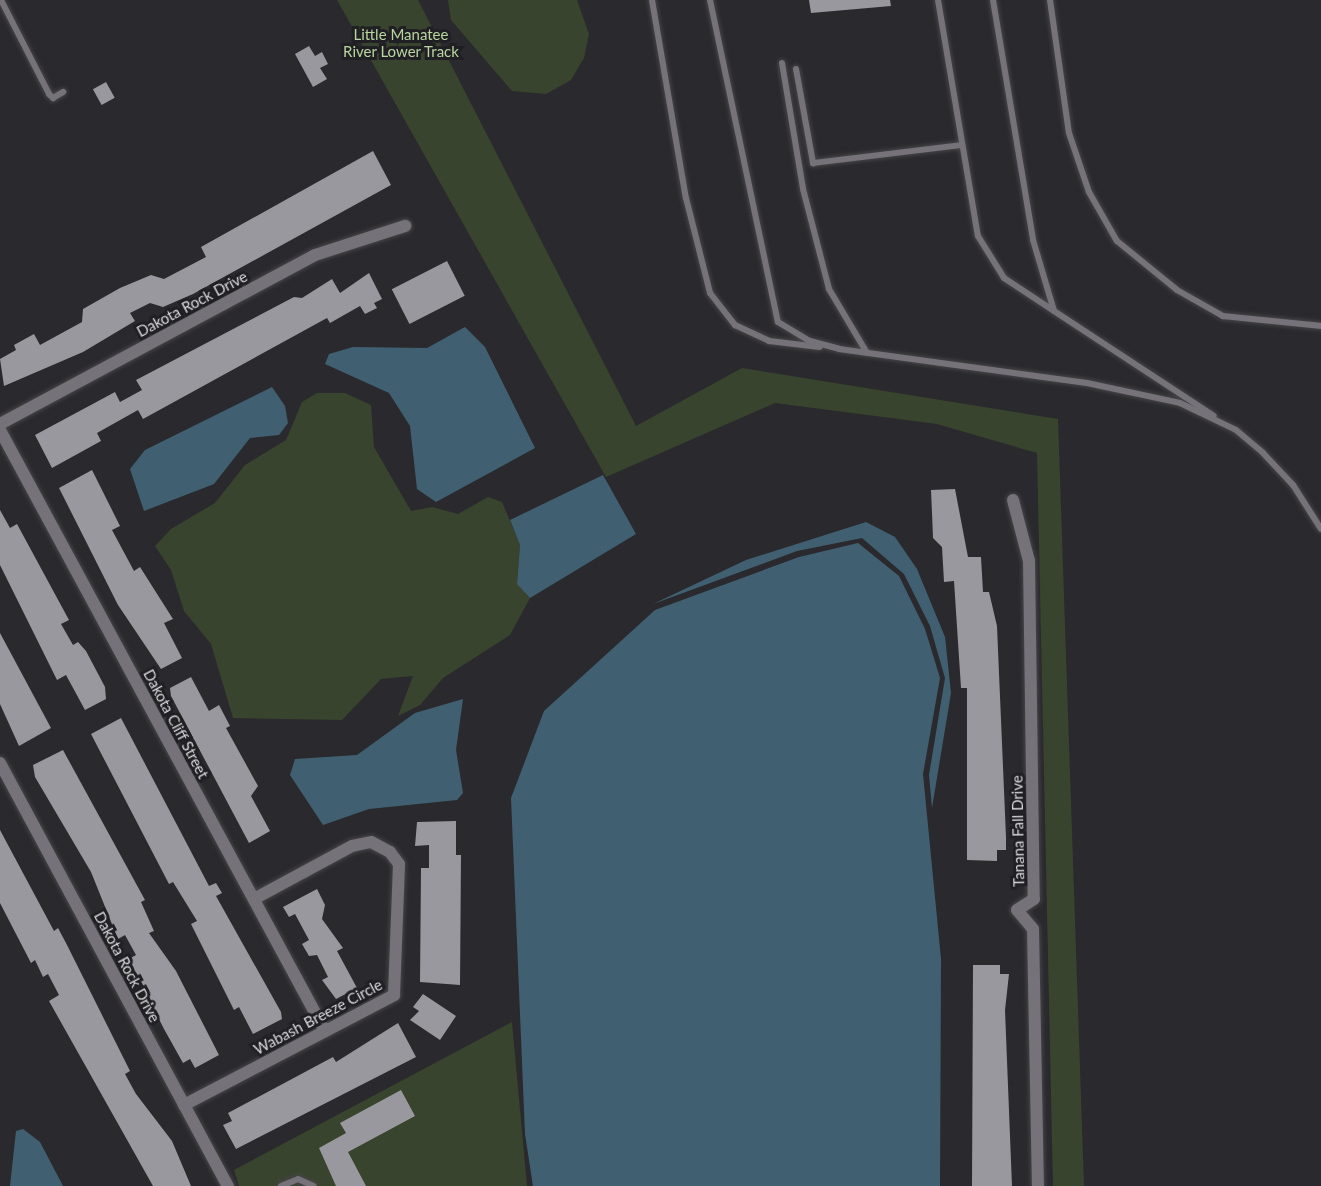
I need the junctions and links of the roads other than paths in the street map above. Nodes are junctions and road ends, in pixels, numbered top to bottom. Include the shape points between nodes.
1 (0, 0) edge
2 (652, 0) edge
3 (710, 0) edge
4 (938, 0) edge
5 (993, 0) edge
6 (1050, 0) edge
7 (782, 63) dead end
8 (796, 69) dead end
9 (63, 92) dead end
10 (962, 145) junction
11 (405, 226) dead end
12 (1054, 311) junction
13 (1321, 326) edge
14 (839, 349) junction
15 (867, 353) junction
16 (0, 424) edge
17 (0, 430) edge
18 (1236, 430) junction
19 (1012, 500) dead end
20 (1321, 529) edge
21 (0, 763) edge
22 (254, 899) junction
23 (325, 1031) junction
24 (184, 1105) junction
25 (228, 1186) edge
26 (281, 1186) edge
27 (314, 1186) edge
28 (1038, 1186) edge

1 - 9 lane via 50,94 53,98
2 - 14 lane via 686,198 710,293 735,325 769,341
3 - 14 lane via 778,322 810,341
4 - 10 lane
5 - 12 lane via 1033,240
6 - 13 lane via 1069,134 1089,192 1117,241 1177,290 1223,316
7 - 15 lane via 803,189 829,289
8 - 10 lane via 813,163
10 - 12 lane via 978,236 992,265
11 - 16 street, Dakota Rock Drive via 315,255
12 - 18 lane
14 - 15 lane
15 - 18 lane via 1087,383 1180,403
17 - 22 street, Dakota Cliff Street
18 - 20 lane via 1293,485
19 - 28 street, Tanana Fall Drive via 1029,561 1034,898 1017,910 1033,929
21 - 24 street, Dakota Rock Drive
22 - 23 street, Dakota Cliff Street
22 - 23 street, Wabash Breeze Circle via 352,846 371,842 390,852 399,864 394,995
23 - 24 street, Wabash Breeze Circle
24 - 25 street, Dakota Rock Drive
26 - 27 lane via 298,1179

